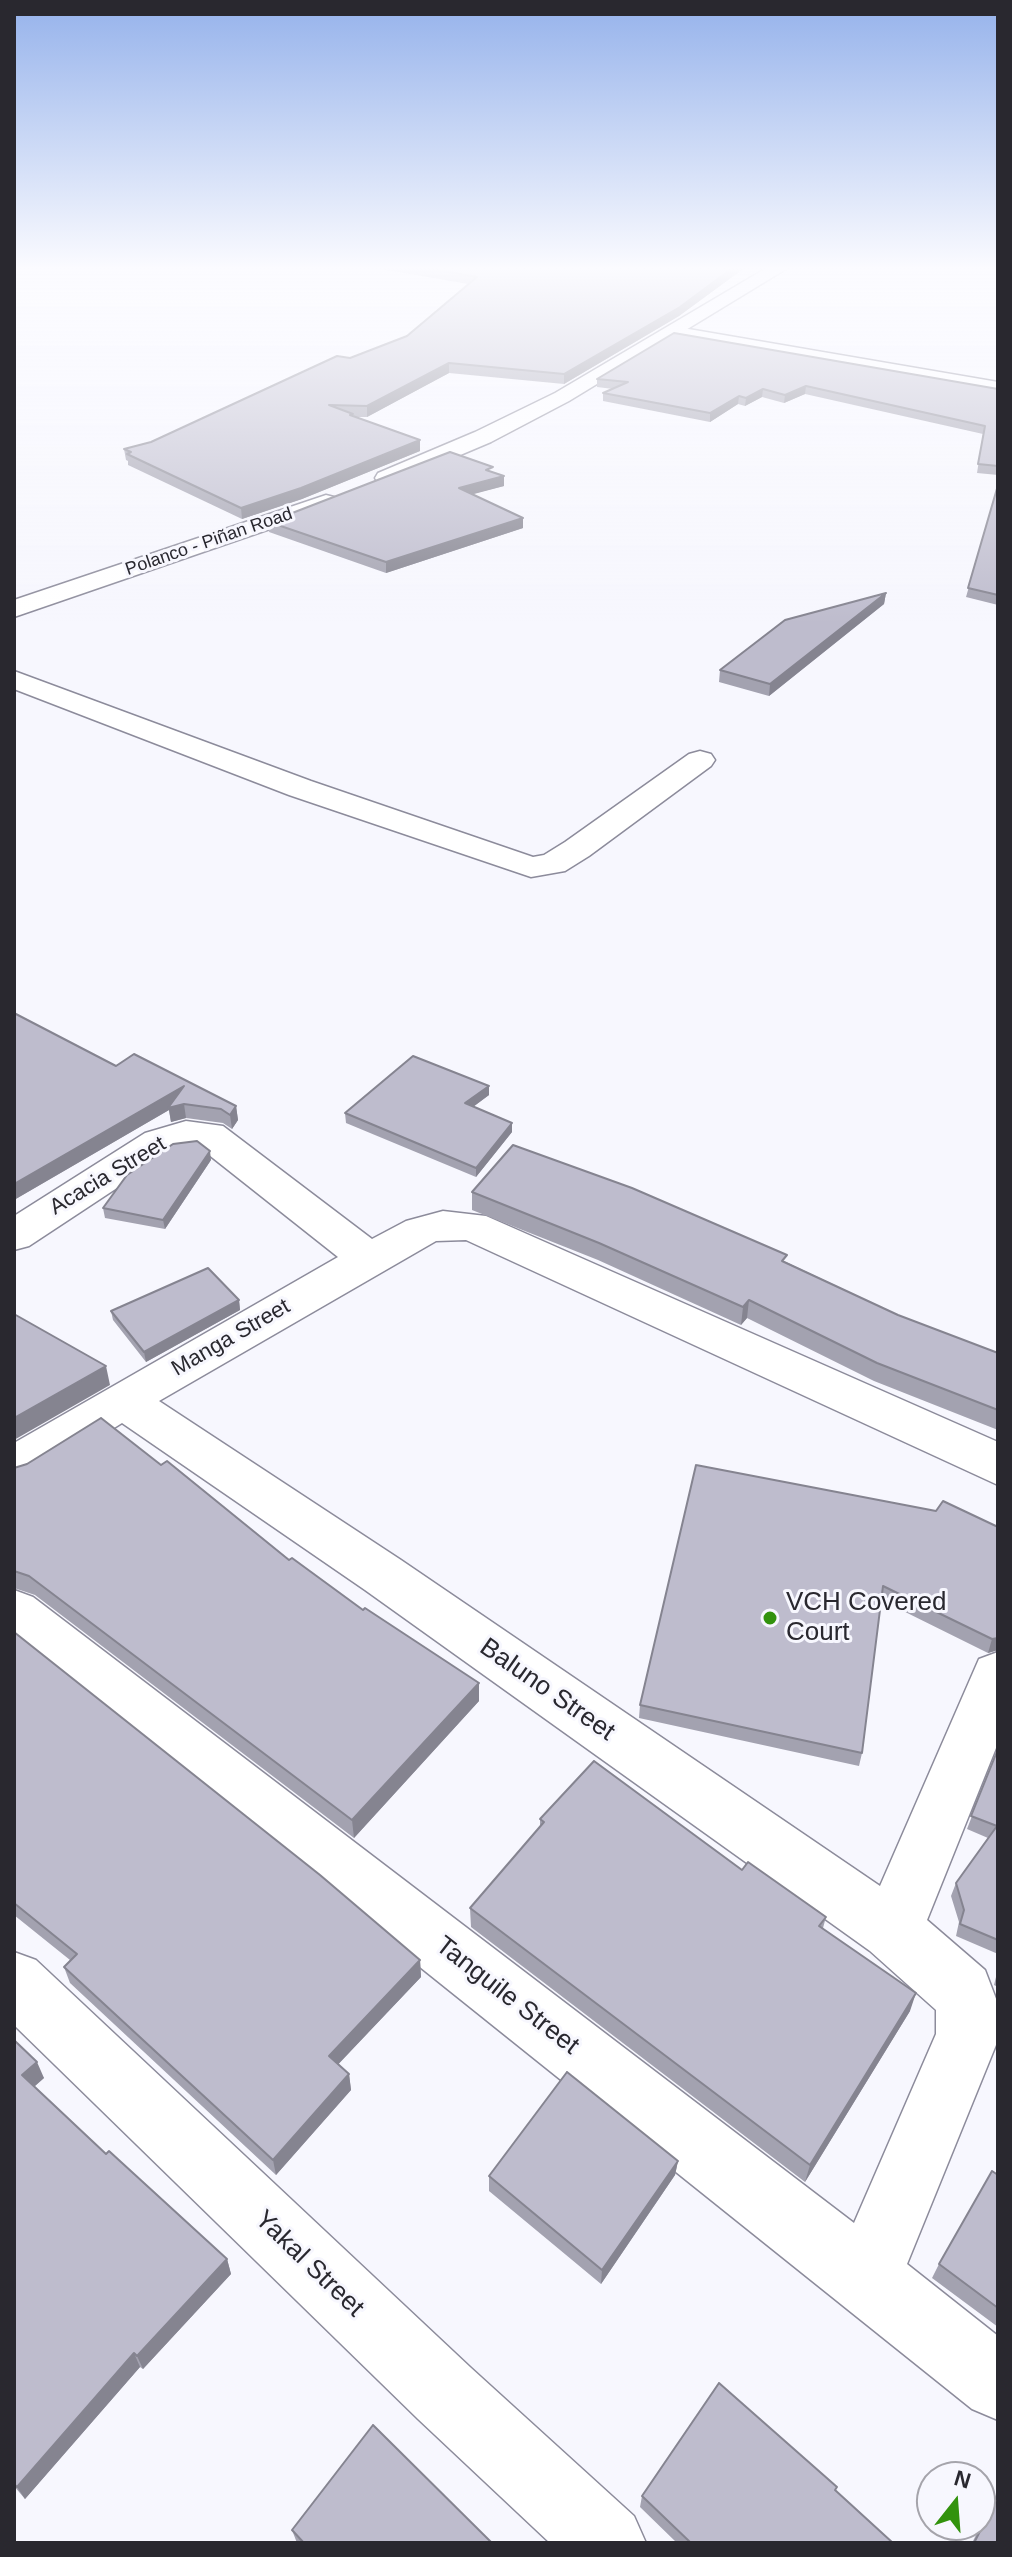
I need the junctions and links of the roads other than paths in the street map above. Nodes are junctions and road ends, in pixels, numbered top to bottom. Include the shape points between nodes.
1 (579, 385) edge
2 (14, 609) edge
3 (14, 679) edge
4 (700, 760) dead end
5 (14, 1236) edge
6 (369, 1259) junction
7 (123, 1400) junction
8 (998, 1466) edge
9 (14, 1467) edge
10 (14, 1612) edge
11 (998, 1675) edge
12 (892, 1930) junction
13 (14, 1982) edge
14 (867, 2277) junction
15 (998, 2383) edge
16 (607, 2543) edge

1 - 2 street, Polanco - Piñan Road via 523,418 360,488
3 - 4 street via 300,788 531,867 553,864 577,849
5 - 6 street, Acacia Street via 159,1142 186,1134 209,1135
6 - 7 street, Manga Street
6 - 8 street, Manga Street via 421,1231 471,1226
7 - 9 street, Manga Street
7 - 12 street, Baluno Street
10 - 14 street, Tanguile Street
11 - 12 street
12 - 14 street, Baluno Street via 963,1992 968,2035
13 - 16 street, Yakal Street
14 - 15 street, Tanguile Street

